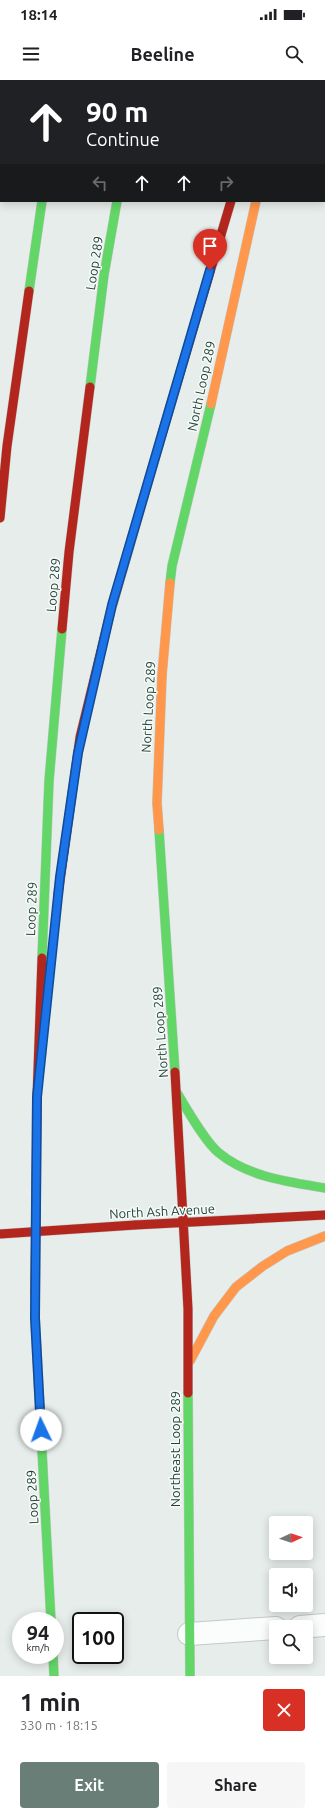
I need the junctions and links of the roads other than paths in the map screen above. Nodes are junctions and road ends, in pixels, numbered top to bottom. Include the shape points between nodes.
1 (42, 202) edge
2 (117, 202) edge
3 (231, 202) edge
4 (256, 202) edge
5 (0, 518) edge
6 (57, 901) dead end
7 (52, 948) dead end
8 (176, 1092) junction
9 (37, 1097) junction
10 (325, 1188) edge
11 (325, 1215) edge
12 (183, 1223) junction
13 (0, 1234) edge
14 (325, 1236) edge
15 (188, 1364) junction
16 (51, 1612) edge
17 (325, 1625) edge
18 (313, 1626) edge
19 (269, 1628) edge
20 (189, 1634) junction
21 (53, 1664) edge
22 (54, 1676) edge
23 (190, 1676) edge

1 - 5 main road via 7,446
2 - 9 main road, Loop 289 via 84,423 60,649 49,781
3 - 6 main road via 112,605 80,737
4 - 8 main road, North Loop 289 via 172,566 162,675 157,803
7 - 9 main road
8 - 10 main road via 218,1154 245,1169 272,1178
8 - 12 main road, North Loop 289
9 - 16 main road, Loop 289 via 35,1318
11 - 12 main road, North Ash Avenue
12 - 13 main road, North Ash Avenue, bridge
12 - 15 main road, Northeast Loop 289
14 - 15 main road via 287,1251 236,1287 214,1316
15 - 20 main road, Northeast Loop 289
17 - 18 street
19 - 20 street
20 - 23 main road, Northeast Loop 289
21 - 22 main road

